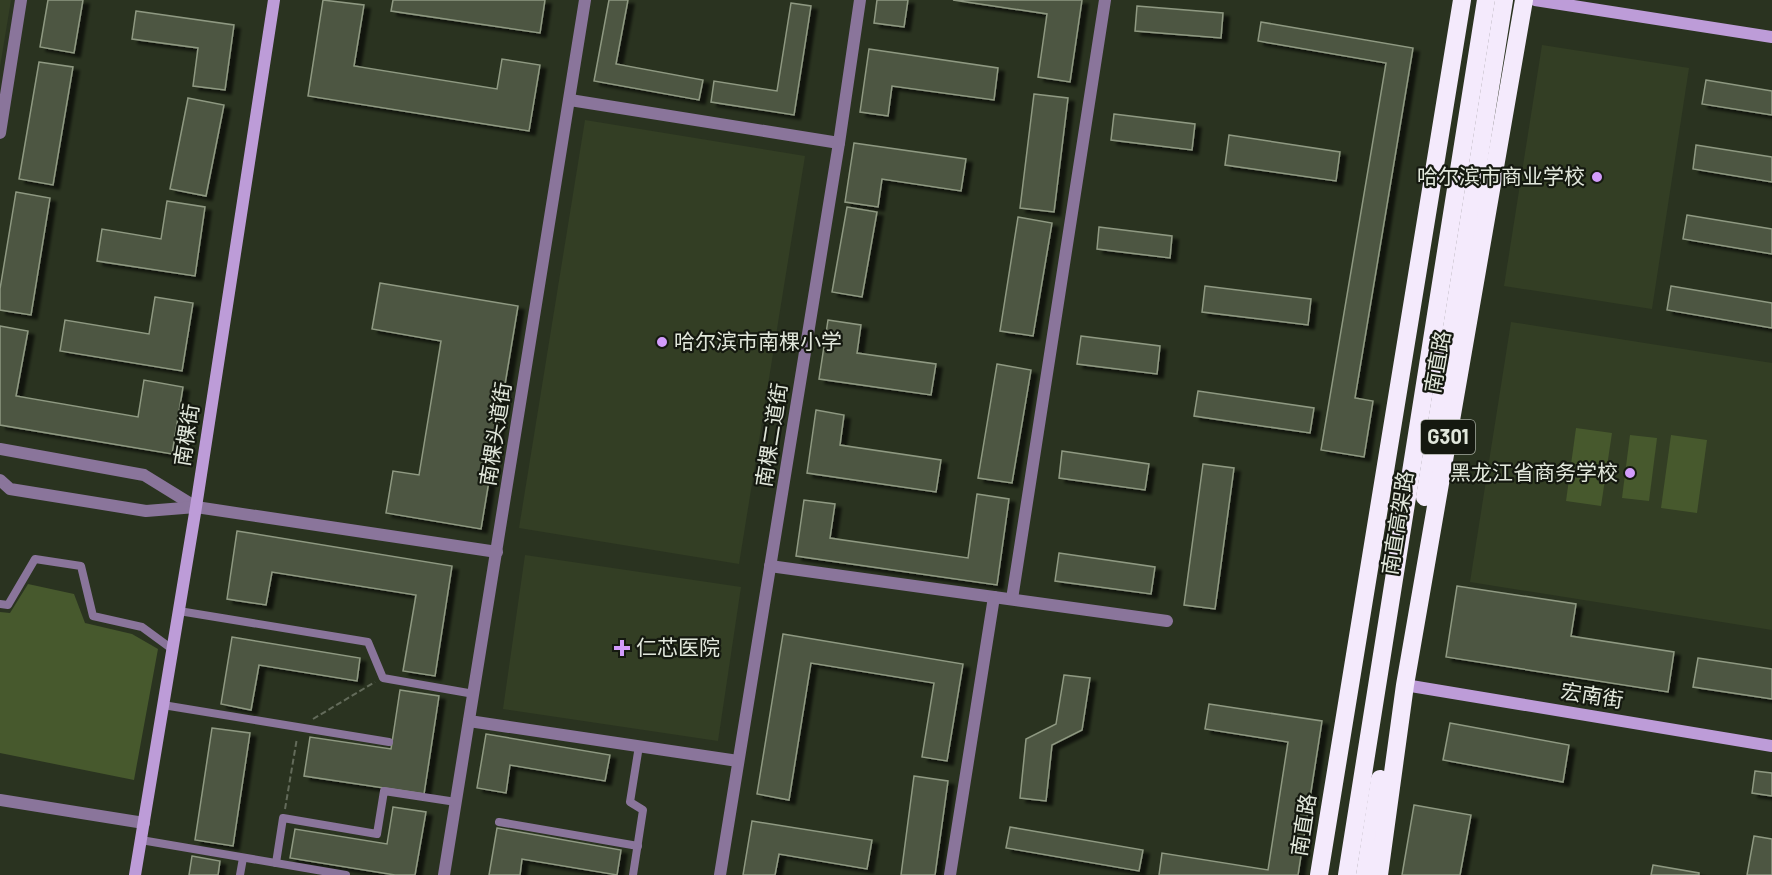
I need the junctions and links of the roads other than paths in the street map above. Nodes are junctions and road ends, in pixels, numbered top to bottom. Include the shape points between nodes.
1 (21, 0) edge
2 (274, 0) edge
3 (585, 0) edge
4 (860, 0) edge
5 (1106, 0) edge
6 (1462, 0) edge
7 (1486, 0) edge
8 (1504, 0) edge
9 (1524, 0) edge
10 (1535, 0) edge
11 (1772, 37) edge
12 (570, 100) junction
13 (0, 133) edge
14 (839, 143) junction
15 (0, 449) edge
16 (0, 480) edge
17 (196, 507) junction
18 (497, 552) junction
19 (770, 566) junction
20 (994, 597) junction
21 (1012, 599) junction
22 (0, 604) edge
23 (179, 611) junction
24 (1167, 621) dead end
25 (172, 649) junction
26 (1405, 685) junction
27 (474, 694) junction
28 (163, 705) junction
29 (469, 721) junction
30 (389, 742) dead end
31 (639, 746) junction
32 (1772, 746) edge
33 (738, 761) junction
34 (0, 800) edge
35 (456, 802) junction
36 (499, 822) dead end
37 (144, 823) junction
38 (141, 840) junction
39 (638, 846) junction
40 (243, 858) junction
41 (276, 863) junction
42 (135, 875) edge
43 (240, 875) edge
44 (346, 875) edge
45 (444, 875) edge
46 (633, 875) edge
47 (720, 875) edge
48 (950, 875) edge
49 (1319, 875) edge
50 (1347, 875) edge
51 (1365, 875) edge
52 (1379, 875) edge

1 - 13 street
2 - 17 street, 南棵街
3 - 12 street, 南棵头道街
4 - 14 street, 南棵二道街
5 - 21 street
6 - 49 highway, 南直路 / G301
7 - 50 highway, 南直高架路
8 - 51 highway, 南直高架路
9 - 26 highway, 南直路 / G301
10 - 11 street
12 - 14 street
12 - 18 street, 南棵头道街
14 - 19 street, 南棵二道街
15 - 17 street via 144,475
16 - 17 street via 10,489 146,511
17 - 18 street
17 - 23 street, 南棵街
18 - 27 street, 南棵头道街
19 - 20 street
19 - 33 street, 南棵二道街
20 - 21 street
20 - 48 street
21 - 24 street
22 - 25 lane via 8,605 35,560 81,566 93,616 142,627
23 - 25 street, 南棵街
23 - 27 lane via 368,642 383,678
25 - 28 street, 南棵街
26 - 32 street, 宏南街
26 - 52 highway, 南直路 / G301
27 - 29 street, 南棵头道街
28 - 30 lane
28 - 37 street, 南棵街
29 - 31 street
29 - 35 street, 南棵头道街
31 - 33 street
31 - 39 lane via 630,802 644,810
33 - 47 street, 南棵二道街
34 - 37 street
35 - 41 lane via 384,791 377,834 283,818
35 - 45 street, 南棵头道街
36 - 39 lane
37 - 38 street, 南棵街
38 - 40 lane
38 - 42 street, 南棵街
39 - 46 lane
40 - 41 lane
40 - 43 lane
41 - 44 lane

